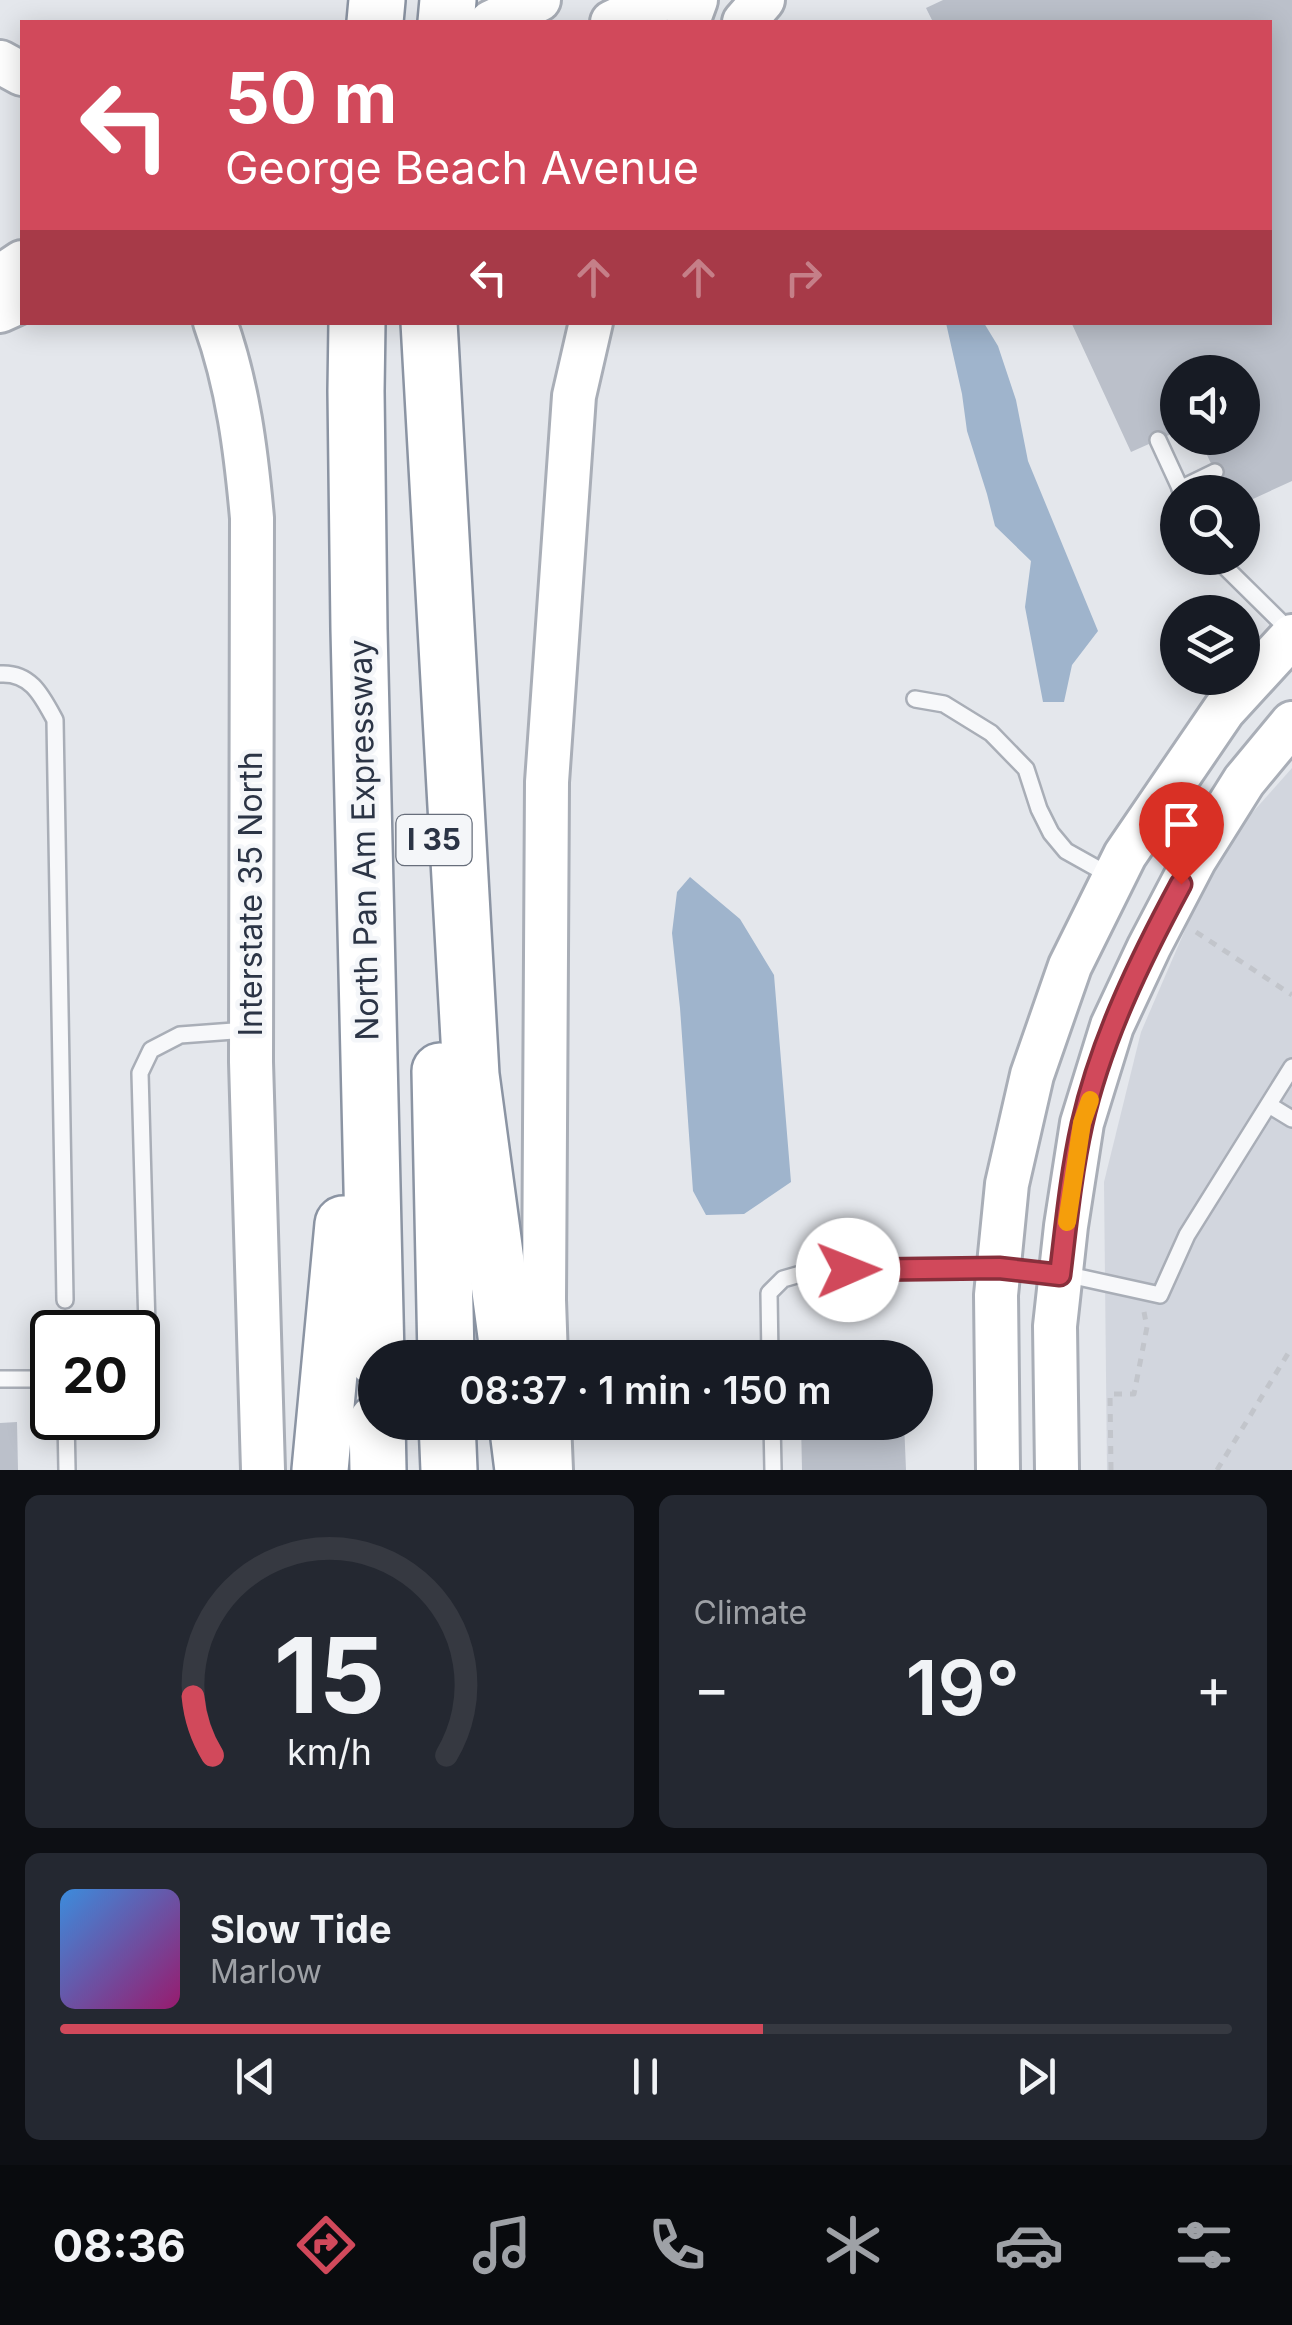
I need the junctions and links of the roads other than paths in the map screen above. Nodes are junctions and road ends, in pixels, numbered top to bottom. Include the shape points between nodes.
1 (539, 0) edge
2 (660, 0) edge
3 (763, 0) edge
4 (495, 20) edge
5 (616, 20) edge
6 (746, 20) edge
7 (216, 325) edge
8 (357, 325) edge
9 (429, 325) edge
10 (429, 325) edge
11 (590, 325) edge
12 (603, 325) edge
13 (574, 396) junction
14 (1158, 440) dead end
15 (1215, 472) dead end
16 (1174, 475) edge
17 (1209, 475) edge
18 (1233, 575) edge
19 (1292, 634) edge
20 (0, 674) edge
21 (915, 699) dead end
22 (1292, 723) edge
23 (1100, 870) dead end
24 (367, 937) junction
25 (251, 1030) junction
26 (1292, 1067) edge
27 (1268, 1105) junction
28 (1292, 1119) edge
29 (999, 1268) junction
30 (1060, 1275) junction
31 (66, 1300) dead end
32 (147, 1310) edge
33 (376, 1340) edge
34 (446, 1340) edge
35 (507, 1340) edge
36 (546, 1340) edge
37 (770, 1340) edge
38 (30, 1379) edge
39 (0, 1380) edge
40 (66, 1440) edge
41 (378, 1440) edge
42 (448, 1440) edge
43 (520, 1440) edge
44 (550, 1440) edge
45 (772, 1440) edge
46 (67, 1470) edge
47 (263, 1470) edge
48 (320, 1470) edge
49 (378, 1470) edge
50 (448, 1470) edge
51 (524, 1470) edge
52 (551, 1470) edge
53 (773, 1470) edge
54 (998, 1470) edge
55 (1056, 1470) edge

1 - 4 main road
2 - 5 main road
3 - 6 main road
7 - 25 main road, Interstate 35 North via 246,444 252,518
8 - 24 highway, North Pan Am Expressway / I 35
9 - 34 highway, I 35
10 - 35 highway via 471,1074
11 - 13 main road
12 - 13 main road
13 - 36 main road via 548,782
14 - 16 lane
15 - 17 lane
18 - 19 lane
19 - 29 main road via 1186,762 1125,854 1070,966 1032,1076 1007,1184
20 - 31 lane via 36,686 55,720
21 - 23 lane via 944,704 991,733 1026,769 1050,832 1066,851
22 - 30 main road via 1244,781 1195,859 1112,1026 1082,1123
24 - 33 highway, North Pan Am Expressway / I 35
24 - 48 highway
25 - 32 lane via 180,1035 151,1050 140,1073
25 - 47 main road, Interstate 35 North
26 - 27 lane
27 - 28 lane
27 - 30 lane via 1187,1235 1160,1295
29 - 30 lane
29 - 37 lane via 811,1271 782,1280 769,1293
29 - 54 main road
30 - 55 main road
38 - 39 lane
40 - 46 lane
41 - 49 highway
42 - 50 highway
43 - 51 highway
44 - 52 main road
45 - 53 lane

